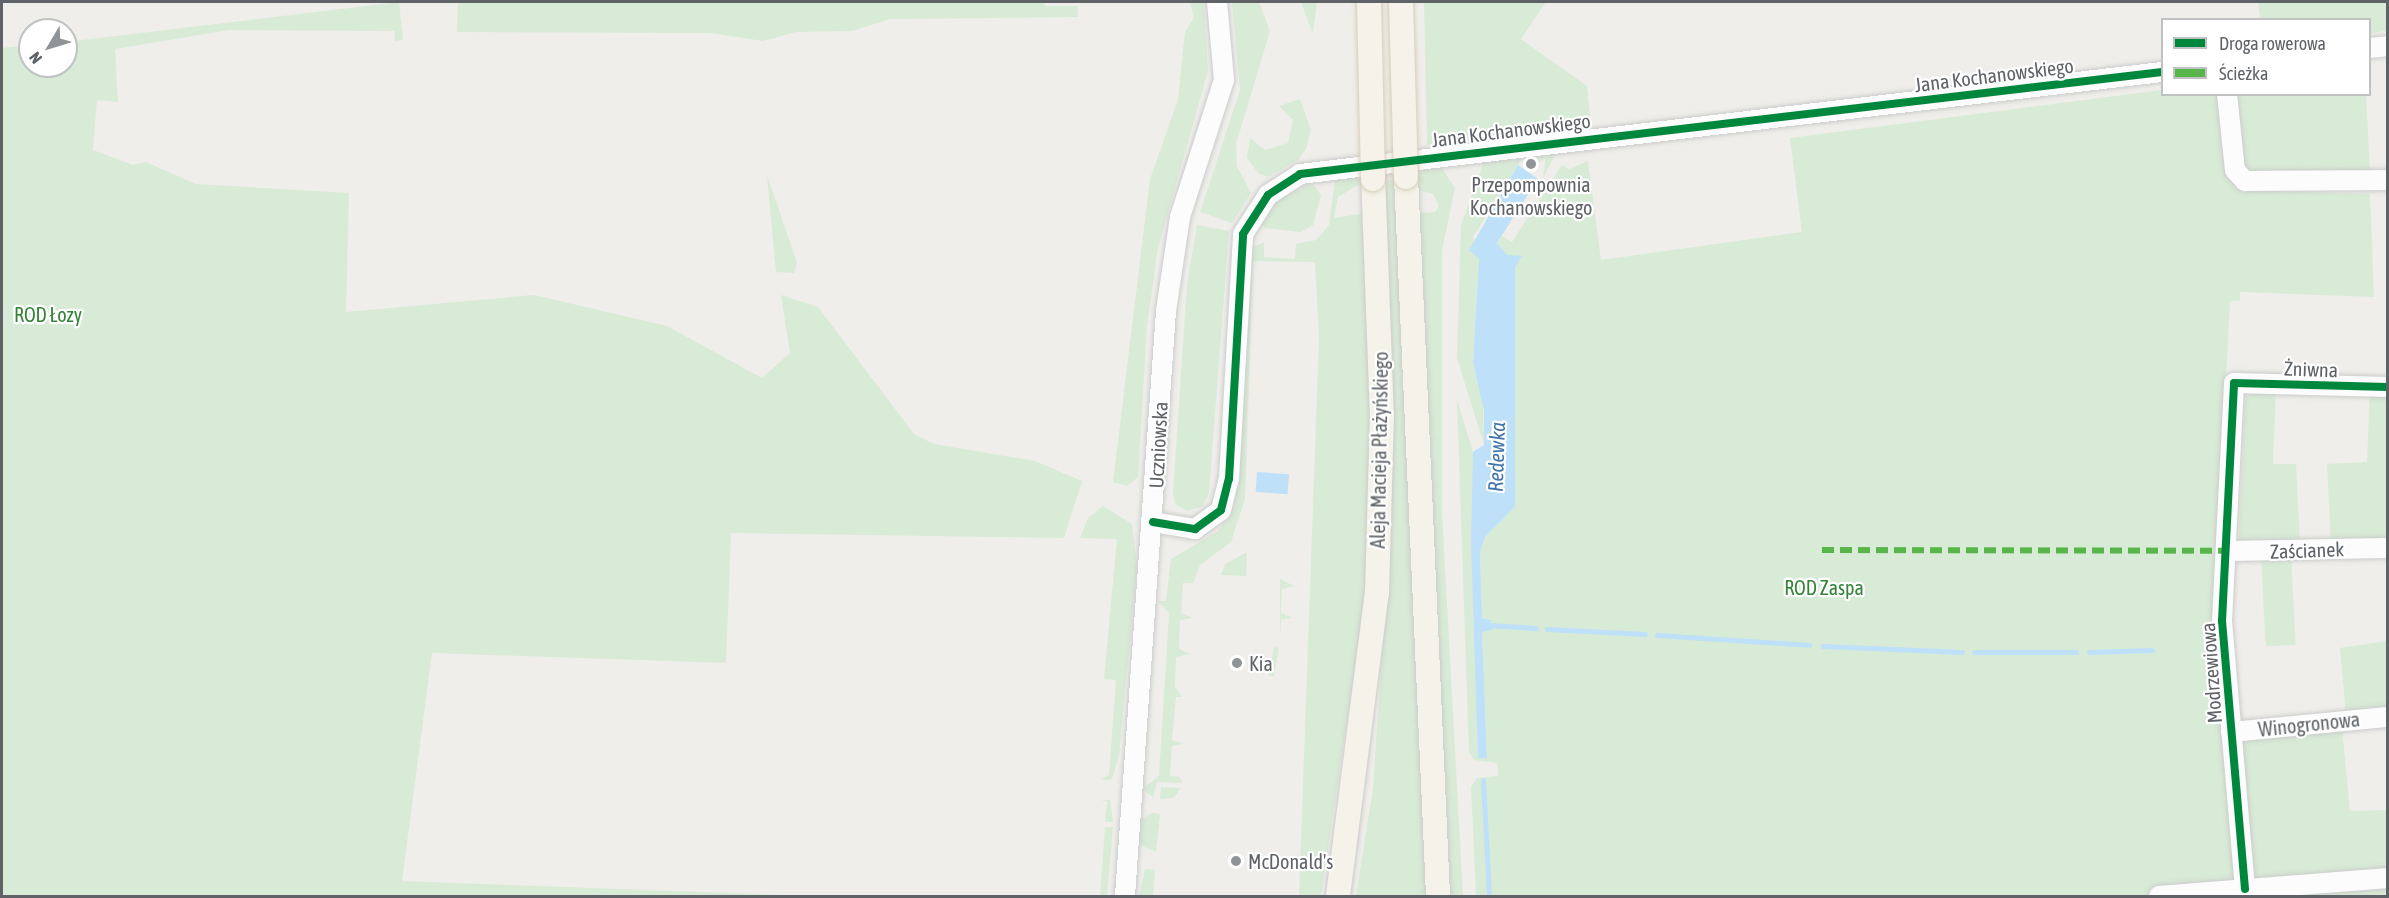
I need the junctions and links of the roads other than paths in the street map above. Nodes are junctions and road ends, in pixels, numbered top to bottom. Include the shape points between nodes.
1 (1369, 2) edge
2 (1401, 2) edge
3 (1217, 3) edge
4 (2388, 46) edge
5 (2371, 48) edge
6 (2161, 72) edge
7 (2227, 96) edge
8 (2388, 180) edge
9 (2234, 383) joint
10 (2388, 387) edge
11 (1153, 522) junction
12 (2388, 548) edge
13 (2226, 551) junction
14 (2388, 717) edge
15 (2231, 732) junction
16 (2388, 878) edge
17 (2245, 889) junction
18 (1125, 897) edge
19 (1338, 897) edge
20 (1438, 897) edge
21 (2159, 897) edge

1 - 19 main road, Aleja Macieja Płażyńskiego, bridge via 1382,419 1379,550 1367,691
2 - 20 main road, Aleja Macieja Płażyńskiego, bridge
3 - 11 street, Uczniowska via 1224,80 1171,263
4 - 5 street
6 - 11 street, Jana Kochanowskiego via 1300,174 1268,195 1243,234 1229,478 1221,510 1195,529
7 - 8 street via 2235,170 2245,181
9 - 10 street, Żniwna
9 - 13 street, Modrzewiowa
11 - 18 street, Uczniowska
12 - 13 street, Zaścianek
13 - 15 street, Modrzewiowa via 2222,621
14 - 15 street, Winogronowa
15 - 17 street, Modrzewiowa
16 - 17 street
17 - 21 street

